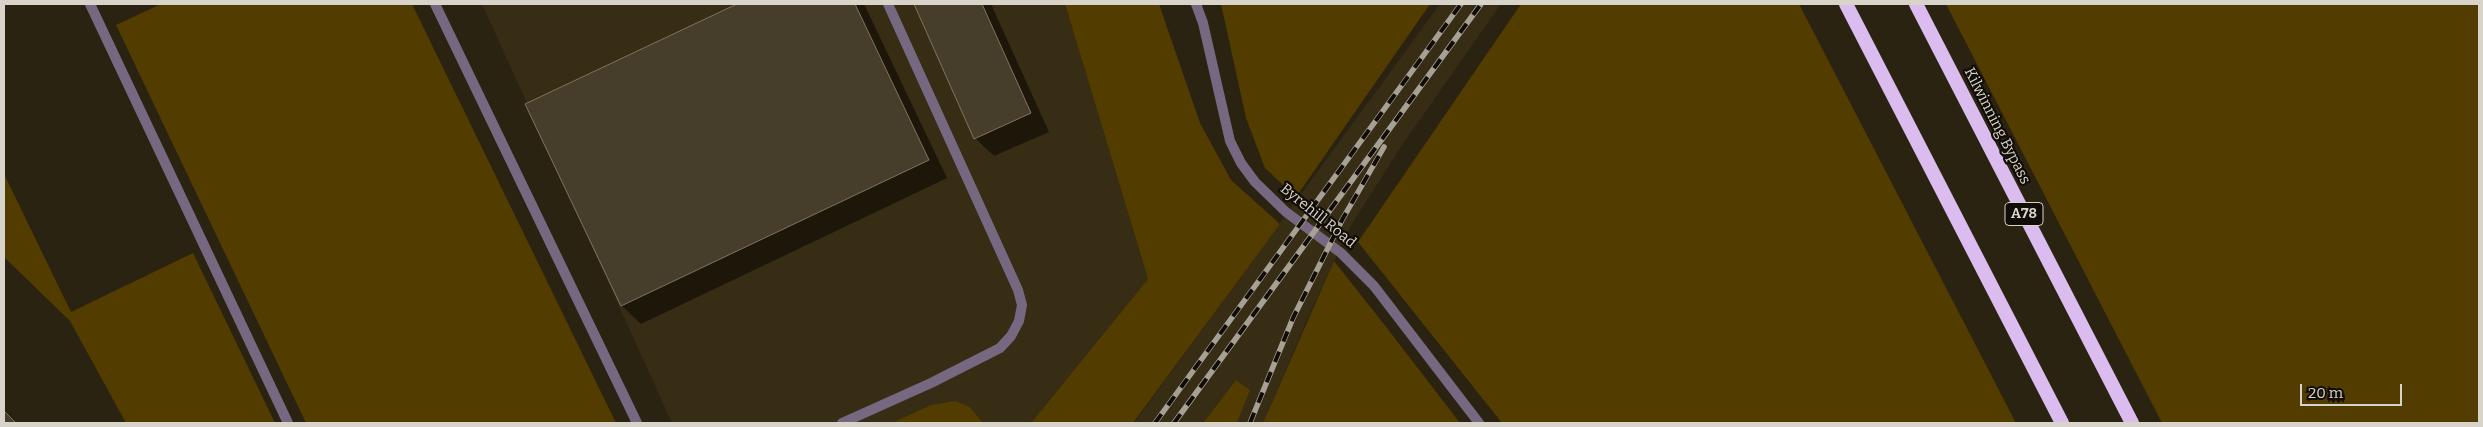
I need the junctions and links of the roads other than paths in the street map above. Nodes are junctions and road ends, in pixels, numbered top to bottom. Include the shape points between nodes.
1 (90, 4) edge
2 (435, 4) edge
3 (888, 4) edge
4 (1196, 4) edge
5 (1846, 4) edge
6 (1916, 4) edge
7 (288, 423) edge
8 (637, 423) edge
9 (842, 423) edge
10 (1479, 423) edge
11 (2062, 423) edge
12 (2132, 423) edge

1 - 7 street
2 - 8 street
3 - 9 street via 1022,305 1019,322 1000,348
4 - 10 street, Byrehill Road via 1230,141 1241,163 1280,206 1341,253 1374,286
5 - 11 highway
6 - 12 highway, Kilwinning Bypass / A78

